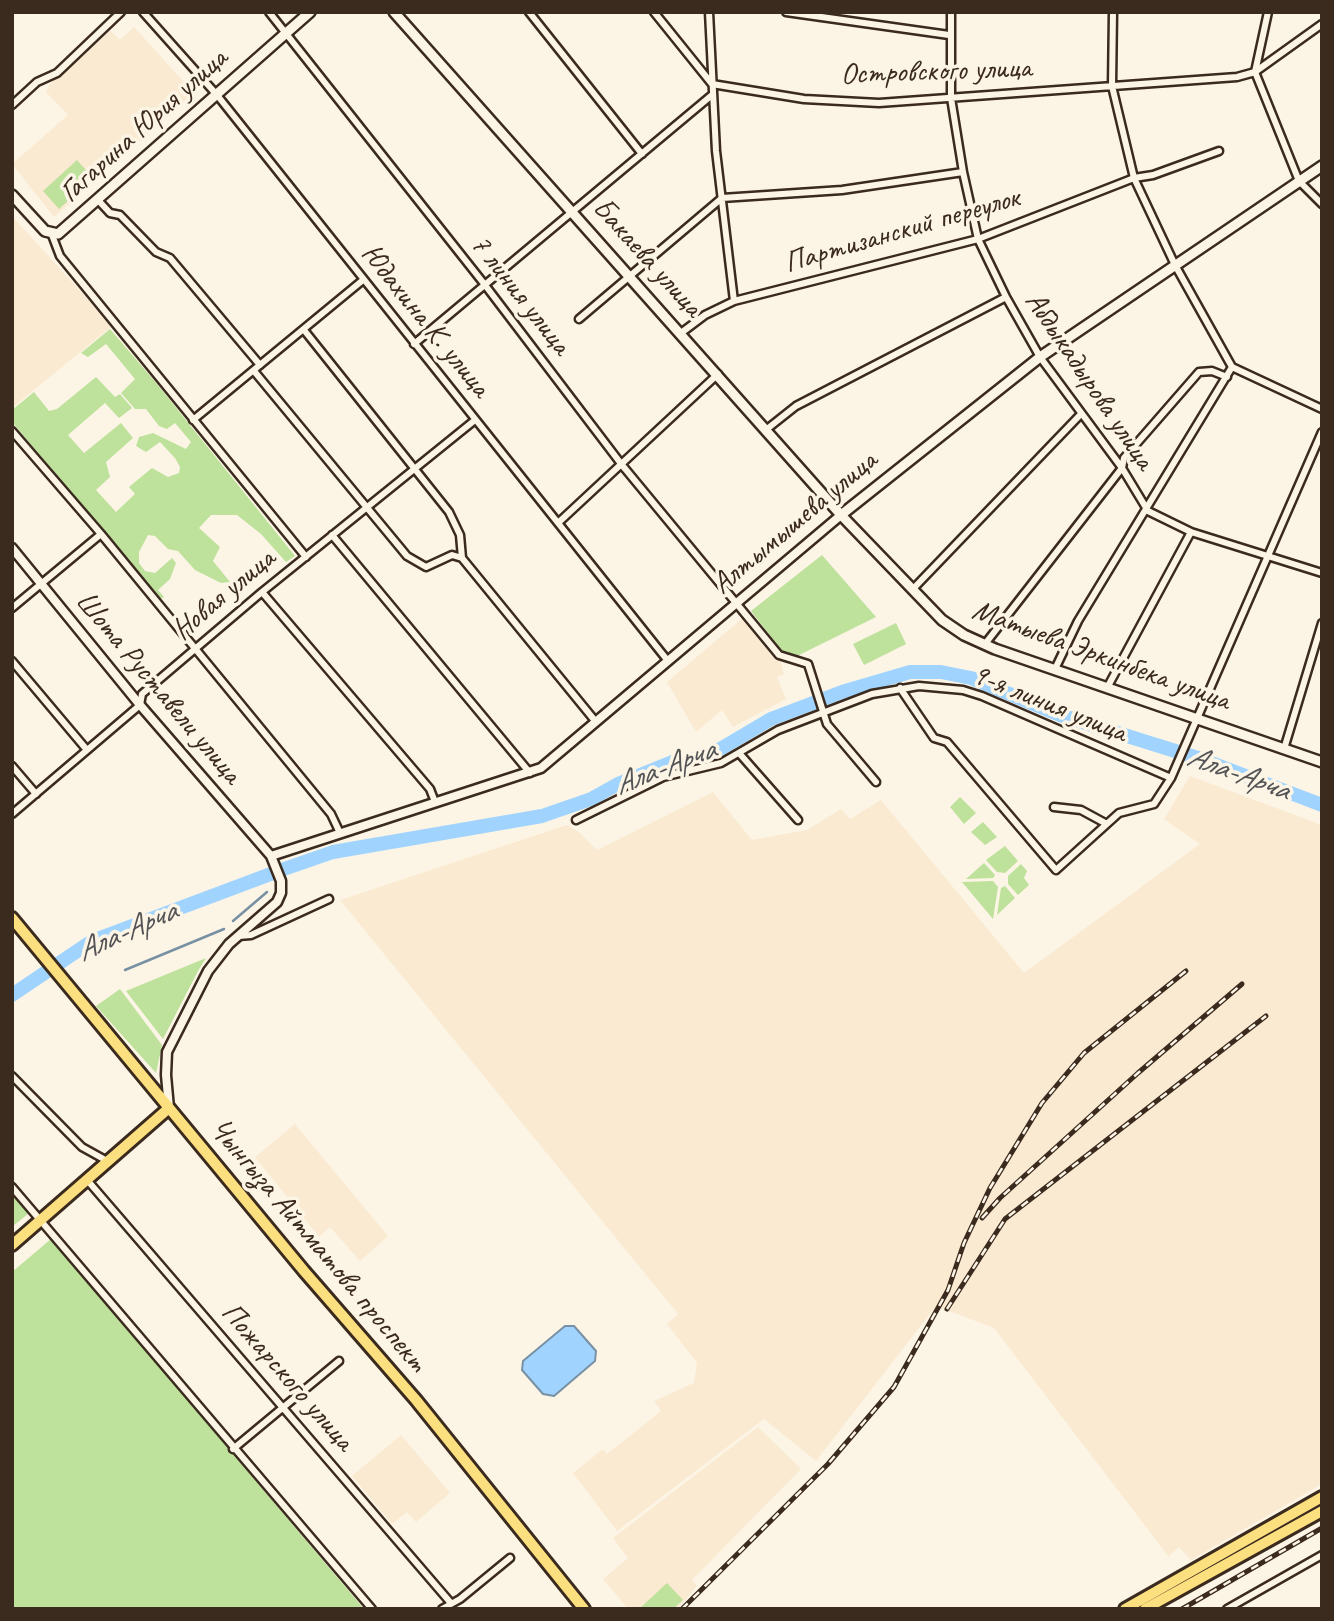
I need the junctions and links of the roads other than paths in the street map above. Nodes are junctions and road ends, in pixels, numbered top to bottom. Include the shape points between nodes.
1 (121, 12) edge
2 (143, 12) edge
3 (269, 12) edge
4 (310, 12) edge
5 (394, 12) edge
6 (529, 12) edge
7 (654, 12) edge
8 (709, 12) edge
9 (786, 12) edge
10 (951, 12) edge
11 (1113, 12) edge
12 (1268, 12) edge
13 (1322, 24) edge
14 (286, 33) junction
15 (949, 35) junction
16 (1255, 72) junction
17 (712, 84) junction
18 (1112, 86) junction
19 (217, 94) junction
20 (712, 95) junction
21 (951, 98) junction
22 (12, 105) edge
23 (1219, 151) dead end
24 (642, 154) junction
25 (1322, 166) edge
26 (963, 172) junction
27 (1134, 178) junction
28 (1299, 181) junction
29 (12, 195) edge
30 (722, 198) junction
31 (98, 200) junction
32 (1322, 204) edge
33 (572, 212) junction
34 (52, 235) junction
35 (978, 239) junction
36 (1175, 265) junction
37 (628, 275) junction
38 (363, 280) junction
39 (485, 285) junction
40 (1006, 297) junction
41 (734, 301) junction
42 (579, 319) dead end
43 (304, 330) junction
44 (681, 333) junction
45 (414, 344) junction
46 (1040, 357) junction
47 (1233, 367) junction
48 (257, 368) junction
49 (718, 374) junction
50 (1227, 377) junction
51 (1322, 409) edge
52 (1080, 415) junction
53 (193, 420) junction
54 (475, 420) junction
55 (767, 429) junction
56 (12, 432) edge
57 (1322, 432) edge
58 (622, 465) junction
59 (414, 468) junction
60 (1122, 468) junction
61 (367, 506) junction
62 (1148, 510) junction
63 (841, 515) junction
64 (558, 523) junction
65 (1191, 532) junction
66 (101, 534) junction
67 (332, 535) junction
68 (12, 548) edge
69 (306, 557) junction
70 (463, 558) junction
71 (1266, 558) junction
72 (1322, 573) edge
73 (41, 584) junction
74 (912, 591) junction
75 (262, 592) junction
76 (738, 602) junction
77 (12, 608) edge
78 (1322, 623) edge
79 (985, 644) junction
80 (195, 649) junction
81 (12, 661) edge
82 (668, 661) junction
83 (1055, 669) junction
84 (900, 688) junction
85 (1107, 688) junction
86 (140, 705) junction
87 (824, 712) junction
88 (1198, 719) junction
89 (596, 722) junction
90 (1284, 749) junction
91 (87, 751) junction
92 (739, 753) junction
93 (1322, 762) edge
94 (12, 766) edge
95 (530, 772) junction
96 (1171, 778) junction
97 (876, 782) dead end
98 (36, 794) junction
99 (435, 802) junction
100 (1054, 807) dead end
101 (12, 814) edge
102 (576, 820) dead end
103 (798, 820) dead end
104 (1105, 823) junction
105 (340, 833) junction
106 (272, 858) junction
107 (329, 899) dead end
108 (12, 918) edge
109 (238, 936) junction
110 (12, 1076) edge
111 (169, 1108) junction
112 (109, 1162) junction
113 (88, 1181) junction
114 (12, 1187) edge
115 (41, 1221) junction
116 (12, 1245) edge
117 (339, 1361) dead end
118 (284, 1408) junction
119 (233, 1450) junction
120 (1322, 1497) edge
121 (1322, 1511) edge
122 (1322, 1555) edge
123 (510, 1558) dead end
124 (450, 1602) junction
125 (372, 1609) edge
126 (442, 1609) edge
127 (584, 1609) edge
128 (1125, 1609) edge
129 (1145, 1609) edge
130 (1227, 1609) edge

1 - 22 street via 57,73 37,82
2 - 19 street, Юдахина К. улица
3 - 14 street, 7 линия улица
4 - 14 main road, Гагарина Юрия улица
5 - 33 main road, Бакаева улица
6 - 24 street
7 - 17 street
8 - 17 street
9 - 15 street
10 - 15 street, Абдыкадырова улица
11 - 18 street
12 - 16 street
13 - 16 street
14 - 19 main road, Гагарина Юрия улица
14 - 39 street, 7 линия улица
15 - 21 street, Абдыкадырова улица
16 - 18 street, Островского улица via 1237,78
16 - 28 street
17 - 20 street
17 - 21 street, Островского улица via 804,99 879,103
18 - 21 street, Островского улица
18 - 27 street
19 - 31 main road, Гагарина Юрия улица
19 - 38 street, Юдахина К. улица
20 - 24 street
20 - 30 street
21 - 26 street, Абдыкадырова улица
23 - 27 street, Партизанский переулок
24 - 33 street
25 - 28 main road, Алтымышева улица
26 - 30 street via 842,190
26 - 35 street, Абдыкадырова улица
27 - 35 street, Партизанский переулок
27 - 36 street
28 - 32 street
28 - 36 main road, Алтымышева улица
29 - 34 main road, Гагарина Юрия улица
30 - 37 street
30 - 41 street
31 - 34 main road, Гагарина Юрия улица via 62,232
31 - 48 street via 110,213 120,215 156,253 170,258
33 - 37 main road, Бакаева улица
33 - 39 street
34 - 53 street via 60,256
35 - 40 street, Абдыкадырова улица
35 - 41 street, Партизанский переулок
36 - 46 main road, Алтымышева улица
36 - 47 street
37 - 42 street
37 - 44 main road, Бакаева улица
38 - 43 street
38 - 45 street, Юдахина К. улица
39 - 45 street
39 - 58 street, 7 линия улица
40 - 46 street, Абдыкадырова улица
40 - 55 street via 796,406
41 - 44 street, Партизанский переулок
43 - 48 street
43 - 59 street
44 - 49 main road, Бакаева улица
45 - 54 street, Юдахина К. улица
46 - 52 street, Абдыкадырова улица
46 - 63 main road, Алтымышева улица
47 - 50 street
47 - 51 street
48 - 53 street
48 - 61 street
49 - 55 main road, Матыева Эркинбека улица
49 - 58 street
50 - 60 street via 1199,372 1124,458
50 - 62 street
52 - 60 street, Абдыкадырова улица
52 - 74 street
53 - 69 street
54 - 59 street, Новая улица
54 - 64 street, Юдахина К. улица
55 - 63 main road, Матыева Эркинбека улица
56 - 66 street
57 - 71 street
58 - 64 street
58 - 76 street, 7 линия улица
59 - 61 street, Новая улица
59 - 70 street via 449,512 460,535
60 - 62 street, Абдыкадырова улица
60 - 79 street
61 - 67 street, Новая улица
61 - 70 street via 417,565 426,567 452,555
62 - 65 street, Абдыкадырова улица
62 - 83 street via 1079,621
63 - 74 main road, Матыева Эркинбека улица
63 - 76 street, Алтымышева улица
64 - 82 street, Юдахина К. улица
65 - 71 street, Абдыкадырова улица
65 - 85 street
66 - 73 street
66 - 80 street
67 - 69 street, Новая улица
67 - 95 street
68 - 73 street, Шота Руставели улица
69 - 75 street, Новая улица
70 - 89 street
71 - 72 street, Абдыкадырова улица
71 - 88 street
73 - 77 street
73 - 86 street, Шота Руставели улица
74 - 79 main road, Матыева Эркинбека улица via 942,620
75 - 80 street, Новая улица
75 - 99 street via 430,789
76 - 82 street, Алтымышева улица
76 - 87 street, 7 линия улица via 779,655 808,664
78 - 90 street
79 - 83 main road, Матыева Эркинбека улица
80 - 86 street, Новая улица via 142,694
80 - 105 street via 331,814
81 - 91 street
82 - 89 street, Алтымышева улица
83 - 85 main road, Матыева Эркинбека улица
84 - 87 street, 9-я линия улица
84 - 96 street, 9-я линия улица via 934,687 982,696
84 - 104 street via 934,738 947,742 1056,870
85 - 88 main road, Матыева Эркинбека улица
86 - 91 street, Новая улица
86 - 106 street, Шота Руставели улица
87 - 92 street, 9-я линия улица via 778,730
87 - 97 street via 827,724
88 - 90 main road, Матыева Эркинбека улица
88 - 96 street
89 - 95 street, Алтымышева улица
90 - 93 main road, Матыева Эркинбека улица
91 - 98 street, Новая улица
92 - 102 street, 9-я линия улица via 708,768 653,781
92 - 103 street
94 - 98 street
95 - 99 street, Алтымышева улица
96 - 104 street via 1154,804 1119,813
98 - 101 street, Новая улица
99 - 105 street, Алтымышева улица
100 - 104 street via 1081,810
105 - 106 street, Алтымышева улица
106 - 109 street via 281,893 277,902
107 - 109 street via 251,935
108 - 111 main road, Чынгыза Айтматова проспект
109 - 111 street via 208,971 167,1052
110 - 112 street via 82,1147
111 - 112 main road
111 - 127 main road, Чынгыза Айтматова проспект via 409,1391
112 - 113 main road
113 - 115 main road
113 - 118 street, Пожарского улица
114 - 115 street
115 - 116 main road
115 - 119 street
117 - 118 street
118 - 119 street
118 - 124 street, Пожарского улица
119 - 125 street
120 - 128 main road
121 - 129 main road
122 - 130 street
123 - 124 street
124 - 126 street

